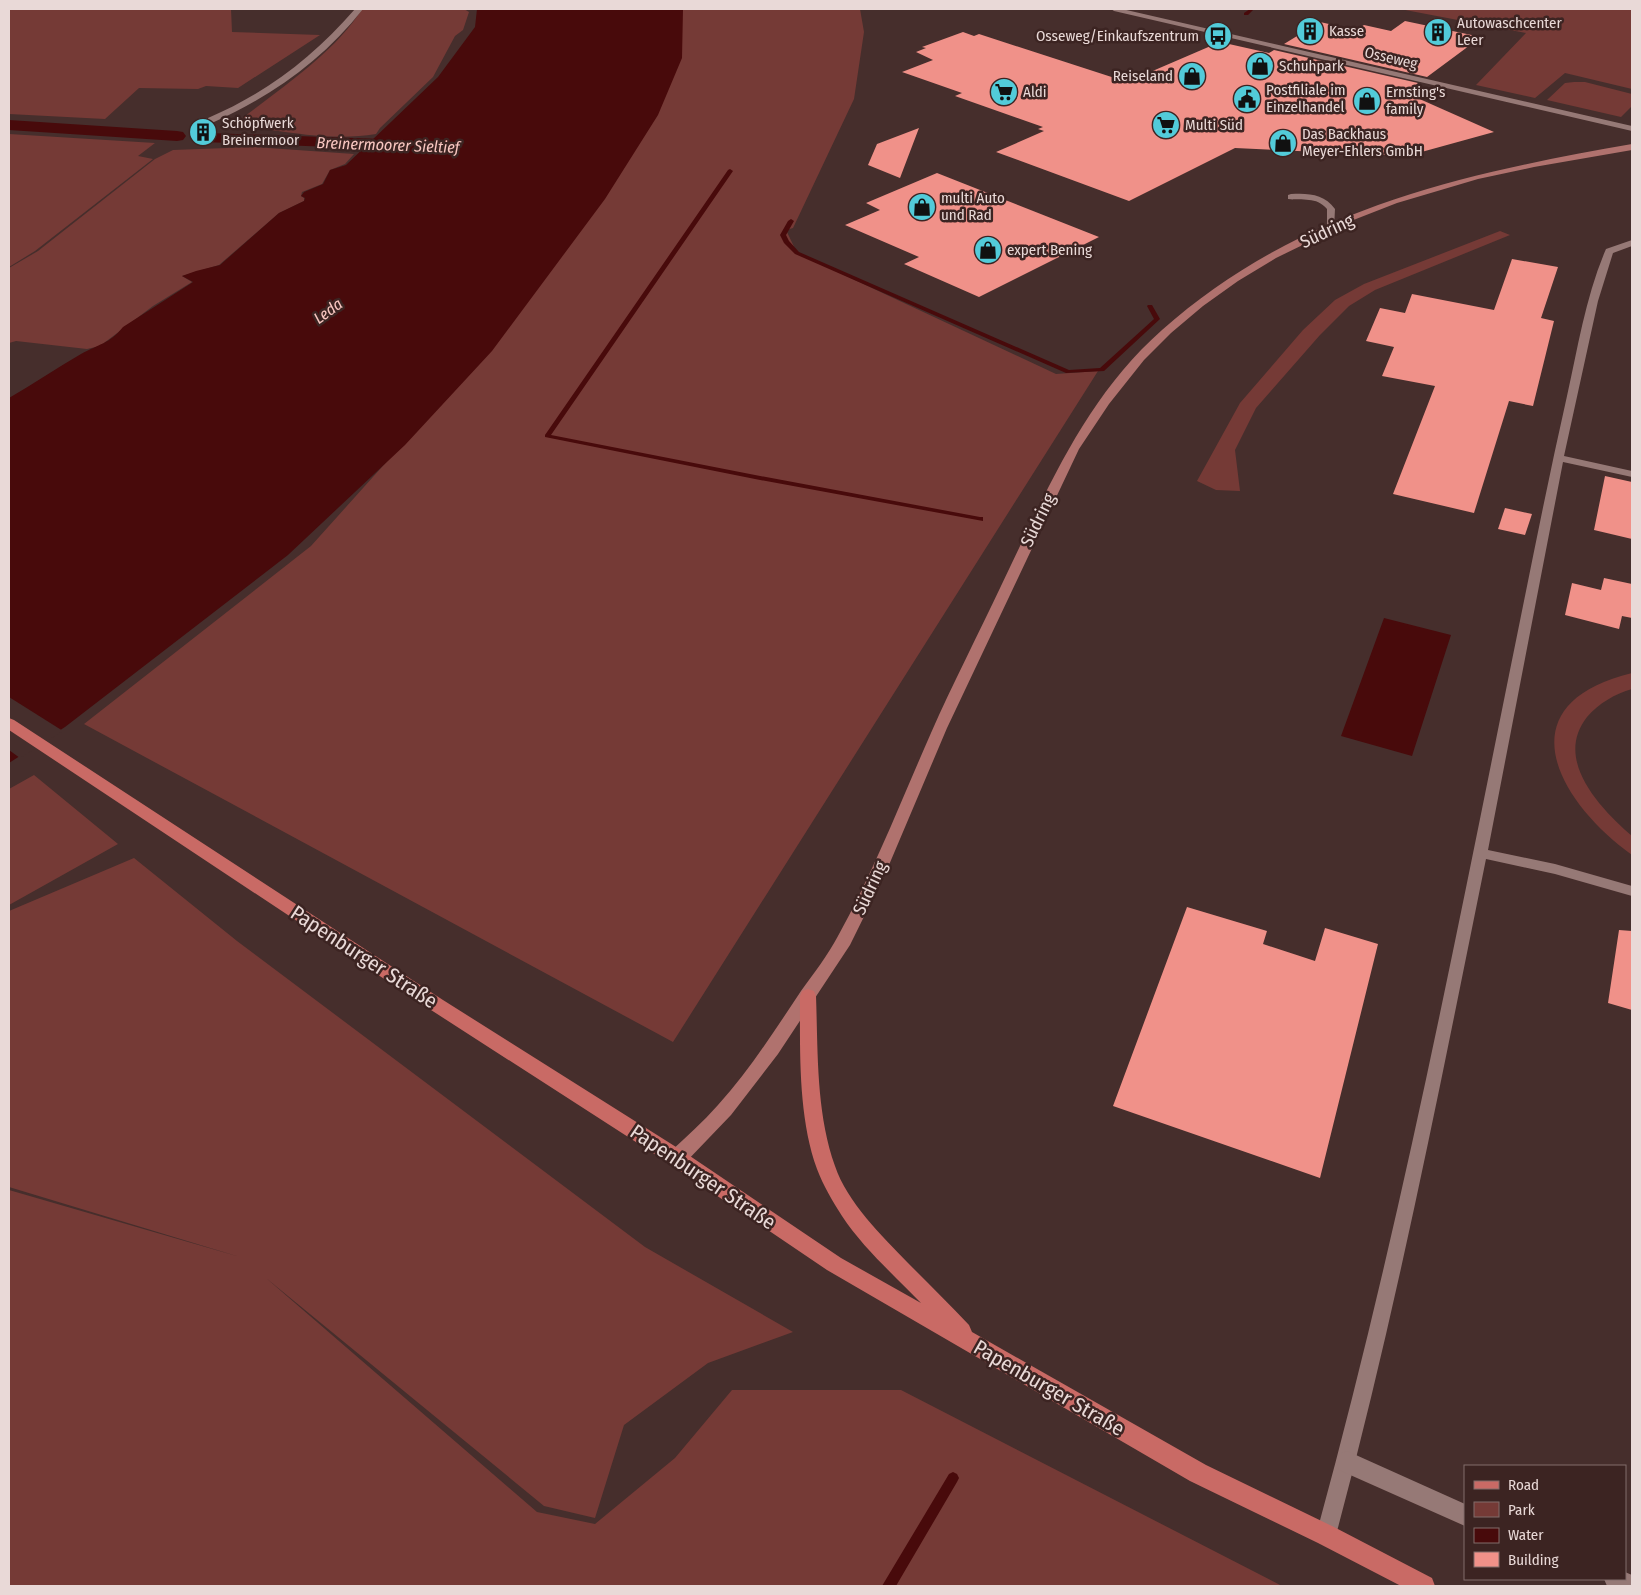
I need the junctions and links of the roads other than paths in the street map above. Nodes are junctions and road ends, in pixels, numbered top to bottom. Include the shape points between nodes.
1 (359, 9) edge
2 (1114, 9) edge
3 (211, 120) dead end
4 (1632, 129) edge
5 (1632, 147) edge
6 (1291, 197) dead end
7 (1331, 227) junction
8 (1632, 243) edge
9 (1558, 458) junction
10 (1632, 474) edge
11 (9, 723) edge
12 (1480, 853) junction
13 (1632, 892) edge
14 (808, 996) junction
15 (677, 1158) junction
16 (976, 1345) junction
17 (1347, 1462) junction
18 (1464, 1515) edge
19 (1326, 1535) junction
20 (1617, 1580) edge
21 (1424, 1586) edge
22 (1632, 1586) edge

1 - 3 street via 325,47 284,82 242,108
2 - 4 street, Osseweg
5 - 7 main road, Südring via 1475,177 1382,206
6 - 7 lane via 1308,196 1323,200 1331,208
7 - 14 main road, Südring via 1288,249 1207,299 1167,331 1099,408 1073,449 1046,504 844,942
8 - 9 lane via 1609,251 1593,301
9 - 10 lane
9 - 12 lane
11 - 15 main road, Papenburger Straße via 437,1005
12 - 13 lane via 1555,869
12 - 17 lane via 1394,1259
14 - 15 main road, Südring via 772,1050 725,1110
14 - 16 main road via 809,1066 816,1129 826,1170 849,1211 875,1242
15 - 16 main road, Papenburger Straße via 834,1264
16 - 19 main road, Papenburger Straße via 1198,1473
17 - 18 street
17 - 19 lane
19 - 21 main road, Papenburger Straße
20 - 22 street

